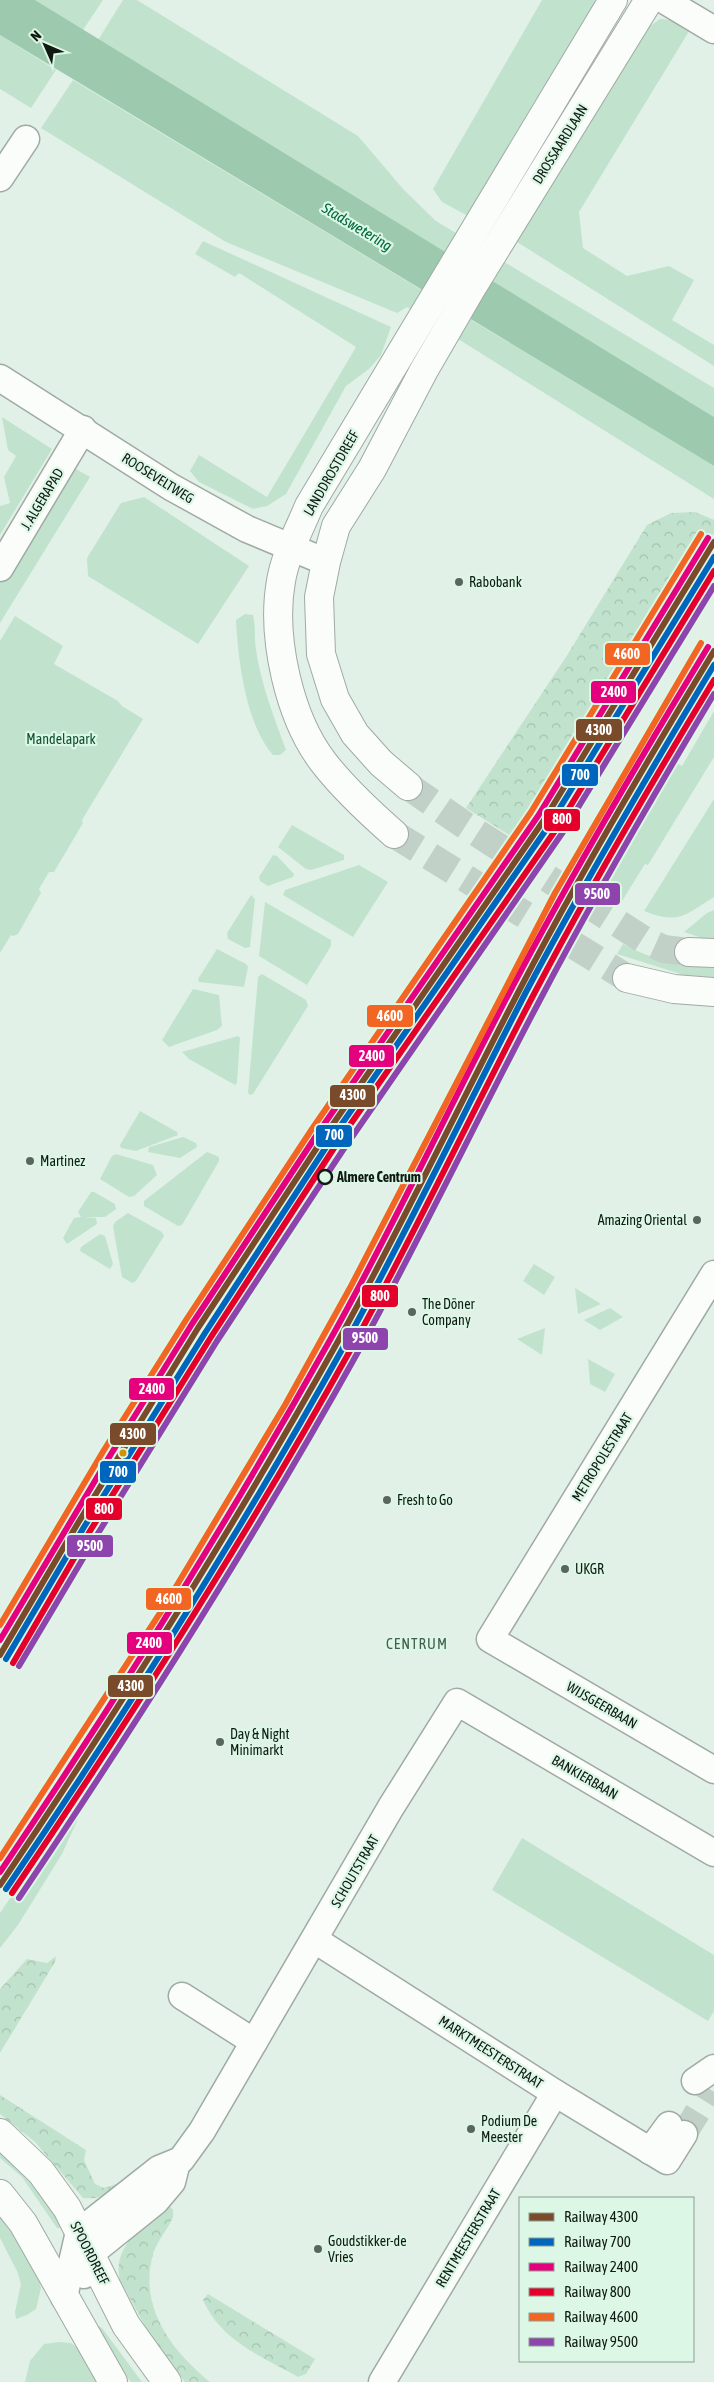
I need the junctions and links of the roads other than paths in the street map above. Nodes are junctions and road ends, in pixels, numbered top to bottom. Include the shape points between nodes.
1 (613, 0) edge
2 (649, 0) edge
3 (664, 0) edge
4 (714, 30) edge
5 (26, 139) dead end
6 (0, 178) edge
7 (498, 219) junction
8 (460, 282) junction
9 (0, 378) edge
10 (83, 429) junction
11 (292, 548) junction
12 (326, 562) junction
13 (0, 568) edge
14 (408, 786) tunnel mouth
15 (394, 834) tunnel mouth
16 (627, 978) tunnel mouth
17 (714, 992) edge
18 (714, 1274) edge
19 (490, 1639) joint
20 (456, 1702) joint
21 (714, 1770) edge
22 (714, 1853) edge
23 (315, 1940) junction
24 (182, 1996) dead end
25 (254, 2042) junction
26 (555, 2093) junction
27 (677, 2129) tunnel mouth
28 (0, 2132) edge
29 (0, 2194) edge
30 (85, 2243) junction
31 (69, 2306) junction
32 (113, 2382) edge
33 (167, 2382) edge
34 (382, 2382) edge

1 - 7 main road, DROSSAARDLAAN
2 - 7 main road, DROSSAARDLAAN
3 - 4 street
5 - 6 street
7 - 8 main road, DROSSAARDLAAN
8 - 11 main road, LANDDROSTDREEF via 400,356 309,506
8 - 12 main road via 424,370 372,469 336,526
9 - 10 street, ROOSEVELTWEG
10 - 11 street, ROOSEVELTWEG via 171,488 248,529
10 - 13 street, J. ALGERAPAD
11 - 12 street, ROOSEVELTWEG
11 - 15 main road, LANDDROSTDREEF via 281,581 278,626 284,671 297,714 323,762 357,801
12 - 14 main road via 319,597 321,654 336,699 355,734
16 - 17 main road via 674,989
18 - 19 street, METROPOLESTRAAT
19 - 21 street, WIJSGEERBAAN
20 - 22 street, BANKIERBAAN
20 - 23 street, SCHOUTSTRAAT
23 - 25 street, SCHOUTSTRAAT
23 - 26 street, MARKTMEESTERSTRAAT
24 - 25 street
25 - 30 street, SCHOUTSTRAAT via 202,2131 178,2162 172,2182 156,2201
26 - 27 street, MARKTMEESTERSTRAAT via 659,2156
26 - 34 street, RENTMEESTERSTRAAT
28 - 30 main road, SPOORDREEF via 41,2172 67,2208
29 - 31 main road via 24,2223
30 - 31 street
30 - 33 main road, SPOORDREEF via 126,2325
31 - 32 main road

